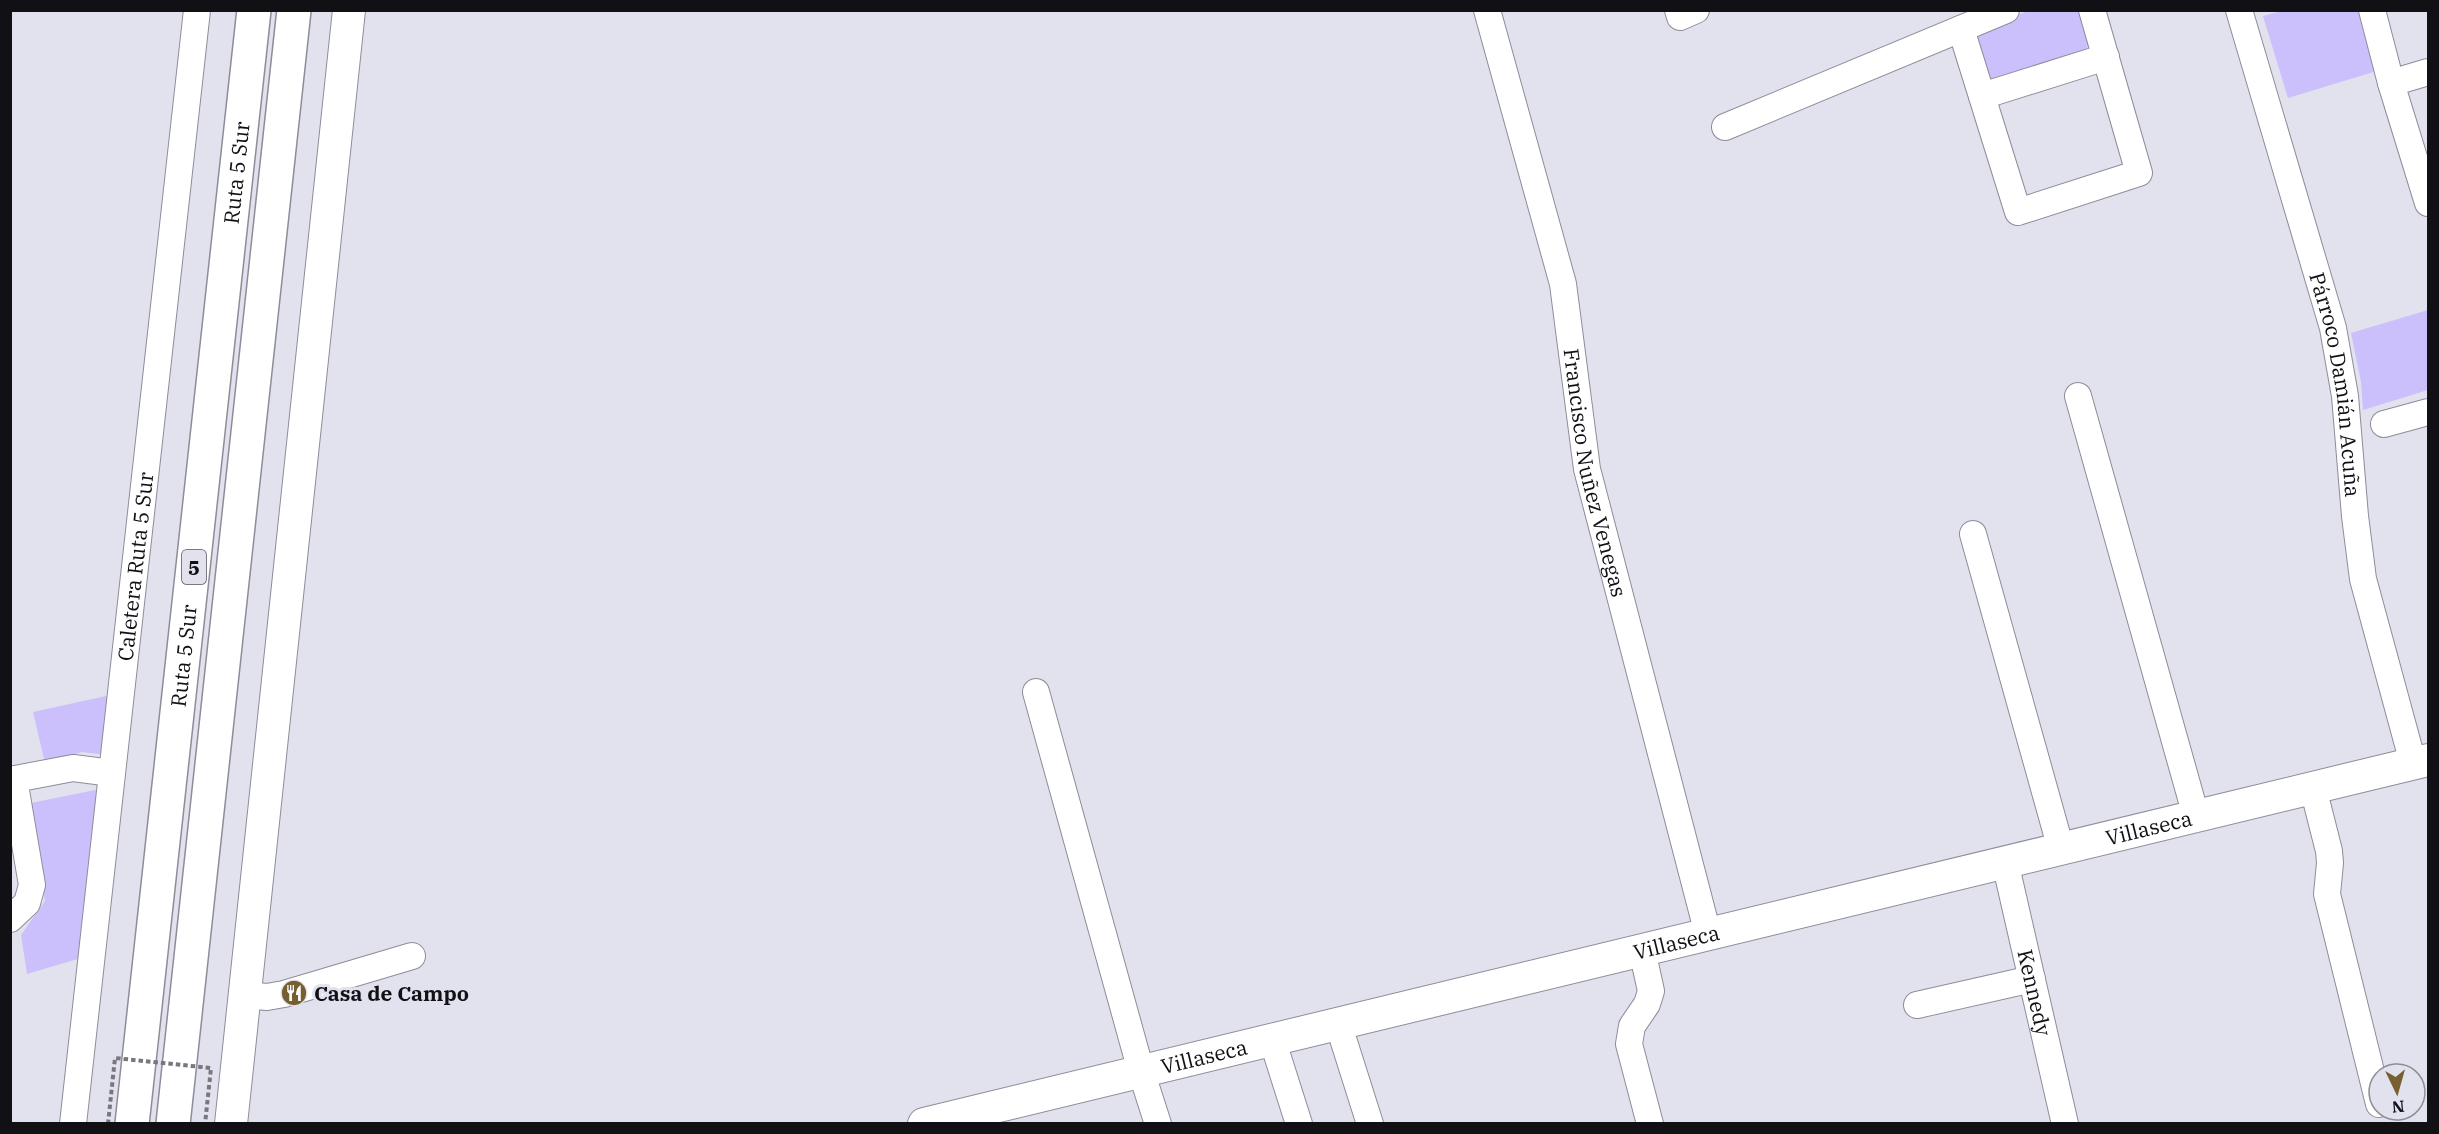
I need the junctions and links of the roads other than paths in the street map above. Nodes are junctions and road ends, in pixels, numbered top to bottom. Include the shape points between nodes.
1 (197, 10) edge
2 (254, 10) edge
3 (294, 10) edge
4 (349, 10) edge
5 (1486, 10) edge
6 (1677, 10) edge
7 (1696, 10) edge
8 (2006, 10) edge
9 (2092, 10) edge
10 (2372, 10) edge
11 (2245, 12) edge
12 (1961, 29) junction
13 (2106, 57) junction
14 (2428, 72) edge
15 (2391, 83) junction
16 (1982, 96) junction
17 (1725, 127) dead end
18 (2427, 190) edge
19 (2078, 396) dead end
20 (2428, 411) edge
21 (2385, 424) dead end
22 (1973, 534) dead end
23 (1036, 693) dead end
24 (2421, 762) edge
25 (112, 772) junction
26 (12, 779) edge
27 (2313, 788) junction
28 (2196, 816) junction
29 (2061, 849) junction
30 (2005, 862) junction
31 (10, 920) edge
32 (1708, 934) junction
33 (1642, 950) junction
34 (412, 956) dead end
35 (2032, 979) junction
36 (245, 995) junction
37 (1917, 1005) dead end
38 (1338, 1023) junction
39 (1272, 1039) junction
40 (2369, 1062) edge
41 (1141, 1071) junction
42 (969, 1118) edge
43 (73, 1124) edge
44 (132, 1124) edge
45 (172, 1124) edge
46 (231, 1124) edge
47 (924, 1124) edge
48 (1158, 1124) edge
49 (1299, 1124) edge
50 (1370, 1124) edge
51 (1650, 1124) edge
52 (2065, 1124) edge

1 - 25 street, Caletera Ruta 5 Sur
2 - 44 highway, Ruta 5 Sur / 5
3 - 45 highway, Ruta 5 Sur / 5
4 - 36 main road
5 - 32 street, Francisco Nuñez Venegas via 1563,284 1587,469
6 - 7 street via 1680,17
8 - 12 street
9 - 13 street
10 - 15 street
11 - 24 street, Párroco Damián Acuña via 2335,337 2345,396 2363,579
12 - 16 street
12 - 17 street
13 - 16 street
13 - 16 street via 2139,173 2018,212
14 - 15 street
15 - 18 street
19 - 28 street
20 - 21 street
22 - 29 street
23 - 41 street
24 - 27 main road, Villaseca
25 - 26 street via 73,768
25 - 43 street, Caletera Ruta 5 Sur
26 - 31 street via 32,885 27,903
27 - 28 main road, Villaseca
27 - 40 street via 2329,851 2327,894
28 - 29 main road, Villaseca
29 - 30 main road, Villaseca
30 - 32 main road, Villaseca
30 - 35 street, Kennedy
32 - 33 main road, Villaseca
33 - 38 main road, Villaseca
33 - 51 street via 1651,991 1632,1026 1629,1044
34 - 36 street via 284,994
35 - 37 street
35 - 52 street, Kennedy
36 - 46 main road
38 - 39 main road, Villaseca
38 - 50 street
39 - 41 main road, Villaseca
39 - 49 street
41 - 42 main road, Villaseca
41 - 48 street
42 - 47 main road, Villaseca

